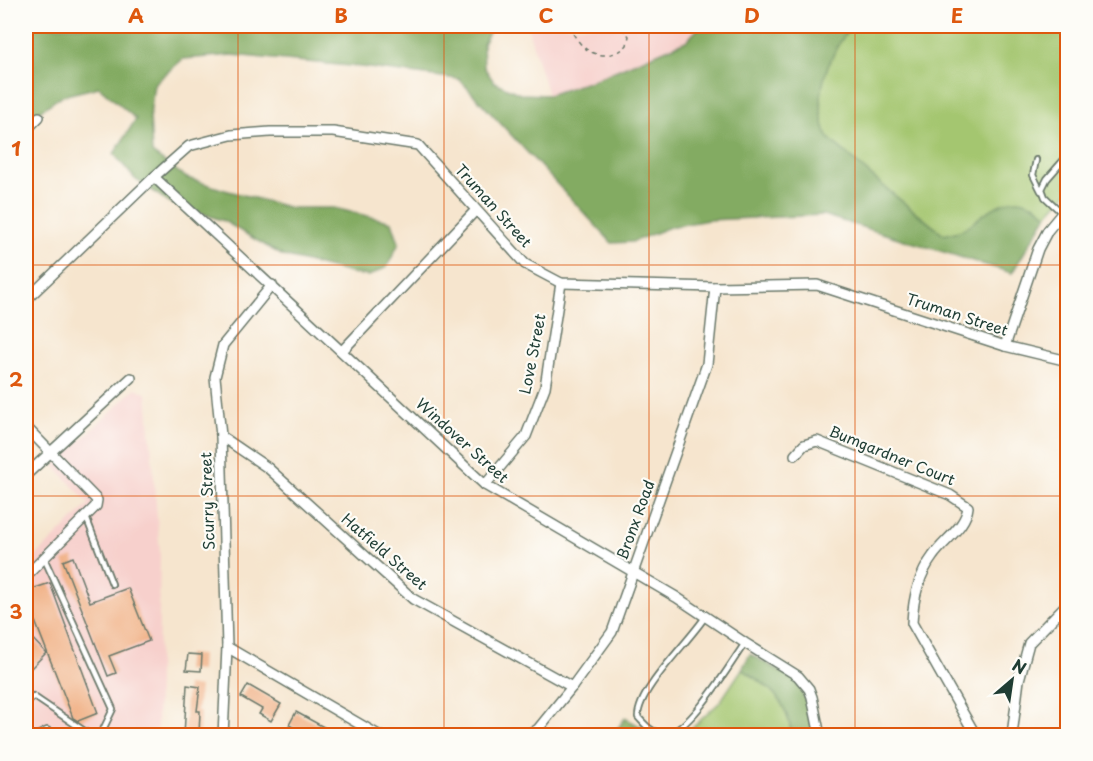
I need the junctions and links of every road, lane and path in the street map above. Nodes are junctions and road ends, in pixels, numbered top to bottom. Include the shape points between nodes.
1 (568, 26) edge
2 (620, 26) edge
3 (39, 117) dead end
4 (26, 130) edge
5 (1068, 155) edge
6 (1036, 160) dead end
7 (154, 177) junction
8 (1043, 193) junction
9 (1065, 209) edge
10 (476, 210) junction
11 (561, 283) junction
12 (273, 285) junction
13 (715, 287) junction
14 (26, 300) edge
15 (1005, 346) junction
16 (342, 351) junction
17 (1068, 361) edge
18 (131, 378) dead end
19 (26, 427) edge
20 (221, 436) junction
21 (50, 452) junction
22 (795, 455) dead end
23 (26, 475) edge
24 (485, 485) junction
25 (86, 517) junction
26 (44, 558) junction
27 (633, 573) junction
28 (26, 576) edge
29 (112, 584) dead end
30 (1068, 603) edge
31 (705, 616) junction
32 (745, 644) junction
33 (227, 647) junction
34 (572, 687) junction
35 (26, 704) edge
36 (35, 735) edge
37 (57, 735) edge
38 (92, 735) edge
39 (99, 735) edge
40 (223, 735) edge
41 (380, 735) edge
42 (527, 735) edge
43 (820, 735) edge
44 (976, 735) edge
45 (1012, 735) edge
46 (1023, 735) edge

1 - 2 path via 587,51 601,55 618,52 627,45 629,36
3 - 4 street
5 - 8 lane via 1043,184
6 - 8 lane via 1033,175
7 - 10 street, Truman Street via 189,146 231,135 333,132 418,145
7 - 12 street, Windover Street
7 - 14 street, Truman Street
8 - 9 lane
9 - 15 street via 1038,249
10 - 11 street, Truman Street via 525,264
10 - 16 street
11 - 13 street, Truman Street
11 - 24 street, Love Street via 545,387 526,436
12 - 16 street, Windover Street
12 - 20 street, Scurry Street via 223,345 215,377
13 - 15 street, Truman Street via 817,285
13 - 27 street, Bronx Road via 707,364
15 - 17 street, Truman Street
16 - 24 street, Windover Street
18 - 21 street
19 - 21 street
20 - 33 street, Scurry Street
20 - 34 street, Hatfield Street via 268,468 413,599
21 - 23 street
21 - 25 street via 97,500
22 - 44 street, Bumgardner Court via 804,445 817,441 940,490 969,507 968,517 933,555 921,576 912,623
24 - 27 street, Windover Street
25 - 26 street
25 - 29 lane
26 - 28 street
26 - 39 lane via 113,709
27 - 31 street, Windover Street
27 - 34 street, Bronx Road via 612,632
30 - 45 street via 1029,643 1019,680
31 - 32 street, Windover Street
31 - 32 lane via 641,699 638,717 656,733 679,730 694,715
32 - 43 street, Windover Street via 804,682 812,697
33 - 40 street, Scurry Street
33 - 41 street
34 - 42 street, Bronx Road via 538,729
35 - 38 lane via 33,696
36 - 37 lane via 47,730
45 - 46 street

